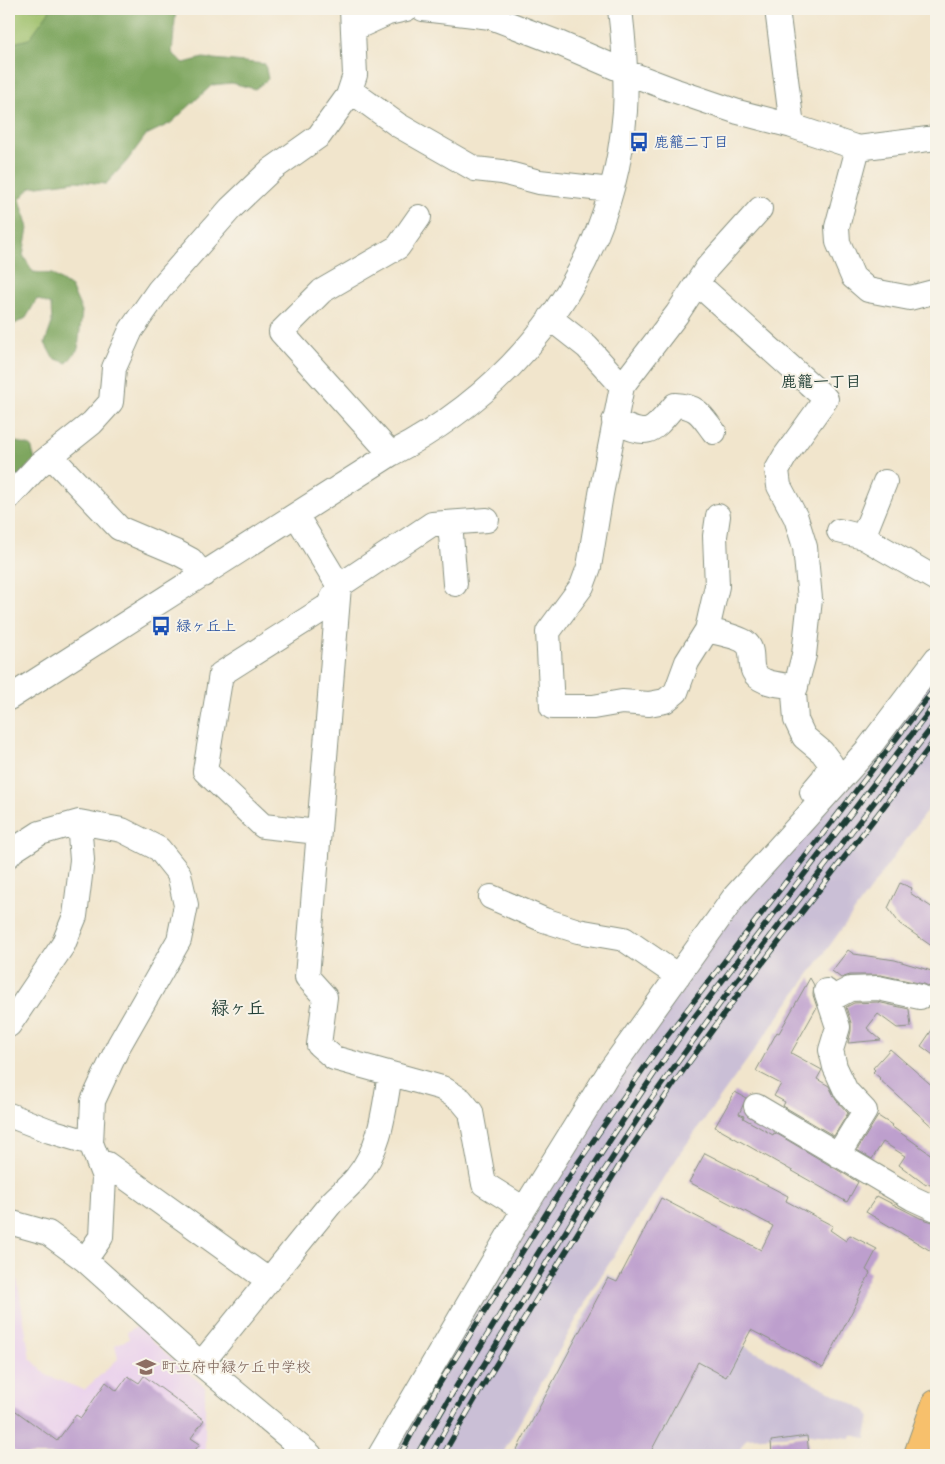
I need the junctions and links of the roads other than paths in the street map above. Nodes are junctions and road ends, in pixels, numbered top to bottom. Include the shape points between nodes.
1 (406, 9) edge
2 (423, 9) edge
3 (620, 9) edge
4 (776, 9) edge
5 (353, 19) edge
6 (626, 72) junction
7 (351, 91) junction
8 (792, 126) junction
9 (936, 138) edge
10 (858, 148) junction
11 (611, 190) junction
12 (760, 209) dead end
13 (419, 217) dead end
14 (697, 283) junction
15 (933, 292) dead end
16 (550, 318) junction
17 (622, 386) junction
18 (614, 421) junction
19 (714, 432) dead end
20 (390, 454) junction
21 (51, 456) junction
22 (885, 482) dead end
23 (9, 497) edge
24 (296, 515) junction
25 (718, 516) dead end
26 (487, 520) dead end
27 (450, 523) junction
28 (839, 531) dead end
29 (863, 537) junction
30 (203, 575) junction
31 (936, 579) edge
32 (455, 584) dead end
33 (339, 586) junction
34 (707, 630) junction
35 (936, 659) edge
36 (796, 687) junction
37 (9, 698) edge
38 (805, 819) junction
39 (79, 822) junction
40 (318, 832) junction
41 (9, 855) edge
42 (491, 896) dead end
43 (678, 976) junction
44 (920, 997) dead end
45 (9, 1025) edge
46 (390, 1074) junction
47 (756, 1106) dead end
48 (9, 1115) edge
49 (95, 1153) junction
50 (838, 1155) junction
51 (524, 1209) junction
52 (936, 1209) edge
53 (9, 1222) edge
54 (85, 1260) junction
55 (268, 1280) junction
56 (202, 1364) junction
57 (936, 1404) edge
58 (310, 1455) edge
59 (380, 1455) edge
60 (918, 1455) edge

1 - 5 street
2 - 6 street via 491,17
3 - 6 street
4 - 8 street
5 - 7 street via 355,75
6 - 8 street via 738,112
6 - 11 street via 622,133
7 - 11 street via 398,125 476,169 539,182
7 - 21 street via 319,136 271,170 230,209 159,290 130,330 114,368 111,402 92,423
8 - 10 street
9 - 10 street
10 - 15 street via 837,228 838,242 853,277 868,290 910,298
11 - 16 street via 582,264
12 - 14 street
13 - 20 street via 398,247 322,291 281,332
14 - 17 street
14 - 36 street via 826,399 777,470 779,486 796,518 805,547 810,599 804,655
16 - 17 street via 586,347
16 - 20 street via 518,358 486,390 450,419
17 - 18 street
18 - 19 street via 635,431 648,431 675,405 688,406 698,412
18 - 34 street via 589,567 582,586 548,632 552,707 665,701 676,692 687,662
20 - 24 street
21 - 23 street
21 - 30 street via 119,528 192,560
22 - 29 street
24 - 30 street
24 - 33 street
25 - 34 street via 715,536 717,586
26 - 27 street
27 - 32 street
27 - 33 street via 432,524
28 - 29 street
29 - 31 street
30 - 37 street
33 - 40 street
33 - 40 street via 328,606 221,674 205,771 263,826
34 - 36 street via 745,641 750,649 752,669 759,678
35 - 38 street via 867,750
36 - 38 street via 796,720 804,736 831,764 823,779 796,811
38 - 43 street via 735,896
39 - 41 street via 40,832
39 - 45 street via 82,860 75,916 63,945
39 - 49 street via 122,830 159,849 179,874 186,905 179,940 119,1045 93,1101
40 - 46 street via 308,977 325,997 319,1045 334,1058
42 - 43 street via 578,931 624,939
43 - 51 street via 609,1072
44 - 50 street via 878,988 850,989 828,995 838,1027 831,1050 835,1067 846,1091 865,1111
46 - 51 street via 442,1088 461,1100 471,1112 484,1184
46 - 55 street via 372,1155 357,1178 332,1202
47 - 50 street
48 - 49 street
49 - 54 street via 104,1177 101,1236
49 - 55 street
50 - 52 street
51 - 59 street
53 - 54 street via 48,1233
54 - 56 street
55 - 56 street
56 - 58 street
57 - 60 main road

